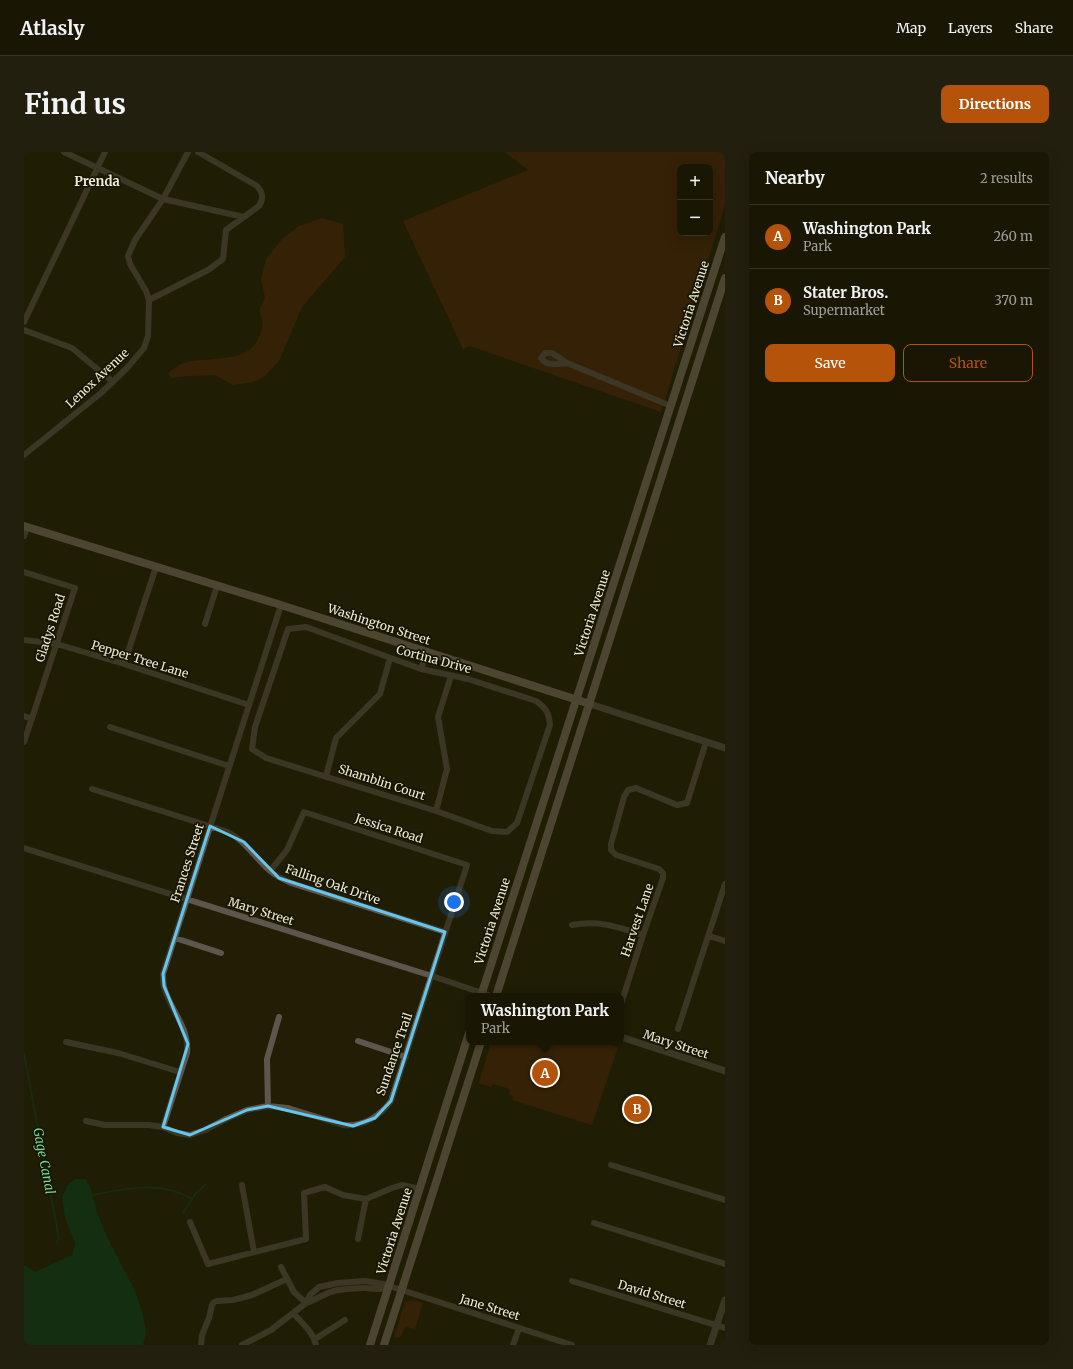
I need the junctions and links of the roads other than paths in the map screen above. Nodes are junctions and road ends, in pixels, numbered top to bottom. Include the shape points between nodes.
1 (64, 152) edge
2 (105, 152) edge
3 (188, 152) edge
4 (198, 152) edge
5 (97, 168) junction
6 (163, 199) junction
7 (244, 217) junction
8 (725, 237) edge
9 (725, 278) edge
10 (149, 300) junction
11 (24, 322) edge
12 (24, 330) edge
13 (567, 363) dead end
14 (113, 382) junction
15 (671, 406) junction
16 (24, 454) edge
17 (26, 526) edge
18 (24, 536) edge
19 (156, 567) junction
20 (24, 572) edge
21 (217, 586) junction
22 (281, 605) junction
23 (205, 624) dead end
24 (24, 640) edge
25 (57, 644) junction
26 (427, 652) junction
27 (390, 658) junction
28 (124, 664) junction
29 (421, 669) junction
30 (451, 676) junction
31 (576, 700) junction
32 (590, 704) junction
33 (249, 705) junction
34 (24, 716) edge
35 (32, 719) junction
36 (110, 727) dead end
37 (24, 742) edge
38 (706, 742) junction
39 (725, 748) edge
40 (252, 749) joint
41 (229, 766) junction
42 (326, 776) junction
43 (92, 789) dead end
44 (436, 811) junction
45 (210, 826) junction
46 (507, 832) joint
47 (24, 848) edge
48 (467, 865) joint
49 (270, 871) junction
50 (725, 884) edge
51 (187, 899) junction
52 (572, 925) dead end
53 (445, 932) junction
54 (642, 935) junction
55 (709, 936) junction
56 (175, 938) junction
57 (725, 941) edge
58 (221, 953) dead end
59 (432, 976) junction
60 (476, 993) edge
61 (482, 993) edge
62 (497, 993) edge
63 (624, 994) edge
64 (279, 1017) dead end
65 (678, 1029) dead end
66 (624, 1039) edge
67 (358, 1041) dead end
68 (66, 1042) dead end
69 (466, 1043) edge
70 (480, 1045) edge
71 (406, 1057) junction
72 (725, 1070) edge
73 (180, 1072) junction
74 (268, 1106) junction
75 (86, 1121) dead end
76 (163, 1127) junction
77 (611, 1165) dead end
78 (242, 1185) dead end
79 (420, 1189) junction
80 (366, 1199) junction
81 (725, 1200) edge
82 (190, 1222) dead end
83 (594, 1223) dead end
84 (358, 1239) dead end
85 (254, 1252) junction
86 (725, 1264) edge
87 (282, 1267) dead end
88 (287, 1279) junction
89 (572, 1281) dead end
90 (389, 1287) junction
91 (401, 1290) junction
92 (725, 1300) edge
93 (306, 1303) junction
94 (294, 1314) junction
95 (344, 1320) dead end
96 (717, 1325) junction
97 (519, 1328) junction
98 (725, 1328) edge
99 (315, 1342) edge
100 (201, 1345) edge
101 (242, 1345) edge
102 (370, 1345) edge
103 (384, 1345) edge
104 (513, 1345) edge
105 (572, 1345) edge
106 (710, 1345) edge

1 - 5 street
2 - 5 street
3 - 6 street, Lenox Avenue
4 - 7 street via 257,186 262,192 260,206
5 - 6 street
5 - 11 street
6 - 7 street
6 - 10 street, Lenox Avenue via 135,240 128,256
7 - 10 street via 226,230 223,259 208,270
8 - 15 main road, Victoria Avenue
9 - 32 main road, Victoria Avenue
10 - 14 street, Lenox Avenue via 146,343 138,356
12 - 14 street via 72,348
13 - 15 street
14 - 16 street, Lenox Avenue via 87,406
15 - 31 main road, Victoria Avenue
17 - 18 street
17 - 19 main road, Washington Street
19 - 21 main road, Washington Street
19 - 28 street
20 - 25 street, Gladys Road via 75,588
21 - 22 main road, Washington Street
21 - 23 street
22 - 26 main road, Washington Street
22 - 33 street, Frances Street
24 - 25 street, Pepper Tree Lane
25 - 28 street, Pepper Tree Lane
25 - 35 street, Gladys Road
26 - 29 street
26 - 31 main road, Washington Street
27 - 29 street, Cortina Drive
27 - 40 street, Cortina Drive via 306,627 288,629 254,727
27 - 42 street via 380,694 336,738
28 - 33 street, Pepper Tree Lane
29 - 30 street, Cortina Drive
30 - 44 street via 438,717 447,769
30 - 46 street, Cortina Drive via 536,701 548,711 550,724 517,823
31 - 32 main road, Washington Street
31 - 61 main road, Victoria Avenue
32 - 38 street, Washington Street
32 - 62 main road, Victoria Avenue
33 - 41 street, Frances Street
34 - 35 street
35 - 37 street, Gladys Road
36 - 41 street
38 - 39 street, Washington Street
38 - 54 street, Harvest Lane via 687,803 677,805 636,788 628,790 624,797 611,850 616,855 659,869 663,878
40 - 42 street, Shamblin Court via 266,758
41 - 45 street, Frances Street
42 - 44 street, Shamblin Court
43 - 45 street, Falling Oak Drive
44 - 46 street, Shamblin Court via 492,831
45 - 49 street, Falling Oak Drive via 228,832 244,842
45 - 51 street, Frances Street
47 - 51 street, Mary Street
48 - 49 street, Jessica Road via 304,812 287,850
48 - 53 street, Sundance Trail
49 - 53 street, Falling Oak Drive via 291,883
50 - 55 street
51 - 56 street, Frances Street
51 - 59 street, Mary Street
52 - 54 street via 598,922
53 - 59 street, Sundance Trail
54 - 63 street, Harvest Lane
55 - 57 street
55 - 65 street
56 - 58 street
56 - 73 street, Frances Street via 163,974 164,986 188,1044
59 - 60 street, Mary Street
59 - 71 street, Sundance Trail
64 - 74 street via 267,1059
66 - 72 street, Mary Street
67 - 71 street
68 - 73 street via 118,1053
69 - 79 main road, Victoria Avenue
70 - 91 main road, Victoria Avenue
71 - 74 street, Sundance Trail via 391,1101 384,1111 366,1123 344,1125 288,1108
73 - 76 street, Frances Street
74 - 76 street, Sundance Trail via 247,1110 190,1135
75 - 76 street, Sundance Trail via 104,1125
77 - 81 street
78 - 85 street
79 - 80 street via 402,1186
79 - 90 main road, Victoria Avenue
80 - 84 street
80 - 85 street via 343,1195 325,1187 304,1193 306,1239
82 - 85 street via 208,1264
83 - 86 street
87 - 88 street
88 - 93 street via 294,1292
88 - 100 street via 252,1295 214,1302
89 - 96 street, David Street
90 - 91 street, Jane Street
90 - 93 street, Jane Street via 365,1281 338,1283 319,1288 310,1295
90 - 102 main road, Victoria Avenue
91 - 97 street, Jane Street
91 - 103 main road, Victoria Avenue
92 - 96 street
93 - 94 street, Jane Street
94 - 99 street
94 - 101 street, Jane Street
95 - 99 street
96 - 98 street, David Street
96 - 106 street
97 - 104 street
97 - 105 street, Jane Street

